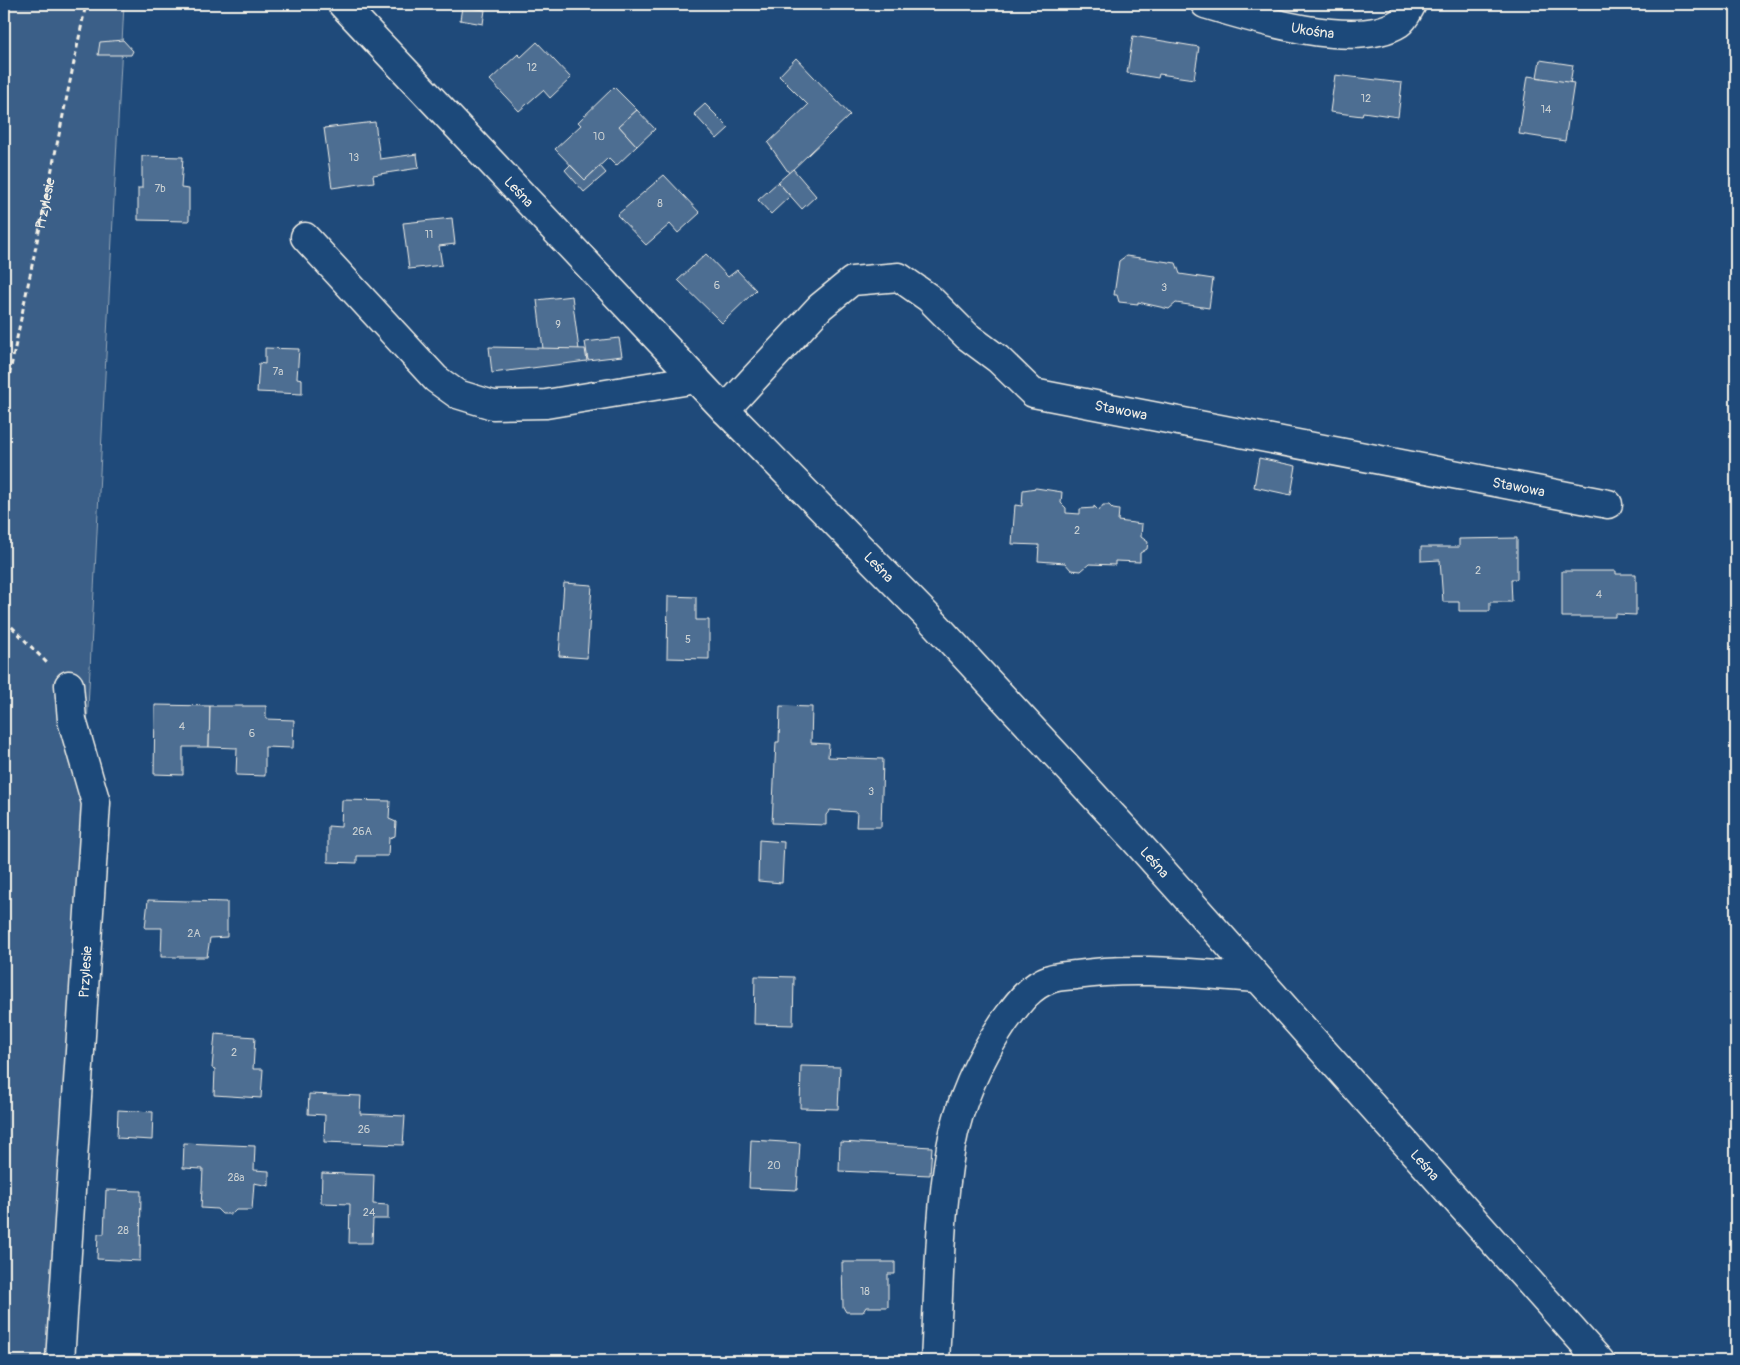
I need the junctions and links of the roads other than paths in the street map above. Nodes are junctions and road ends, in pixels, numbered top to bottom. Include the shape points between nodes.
1 (342, 4) edge
2 (1205, 4) edge
3 (1412, 4) edge
4 (304, 237) dead end
5 (696, 379) junction
6 (725, 410) junction
7 (1608, 504) dead end
8 (69, 685) road end
9 (1256, 978) junction
10 (60, 1361) edge
11 (935, 1361) edge
12 (1600, 1361) edge

1 - 5 street, Leśna
2 - 3 street, Ukośna via 1265,23 1337,34 1377,31 1400,22
4 - 5 street via 436,380 457,394 493,405 546,404
5 - 6 street, Leśna
6 - 7 street, Stawowa via 820,307 852,281 899,277 929,298 967,336 998,359 1034,393
6 - 9 street, Leśna via 935,624 1134,839
8 - 10 street, Przylesie via 72,720 96,803
9 - 11 street via 1163,972 1095,972 1049,979 1020,999 997,1033 976,1075 951,1146
9 - 12 street, Leśna

